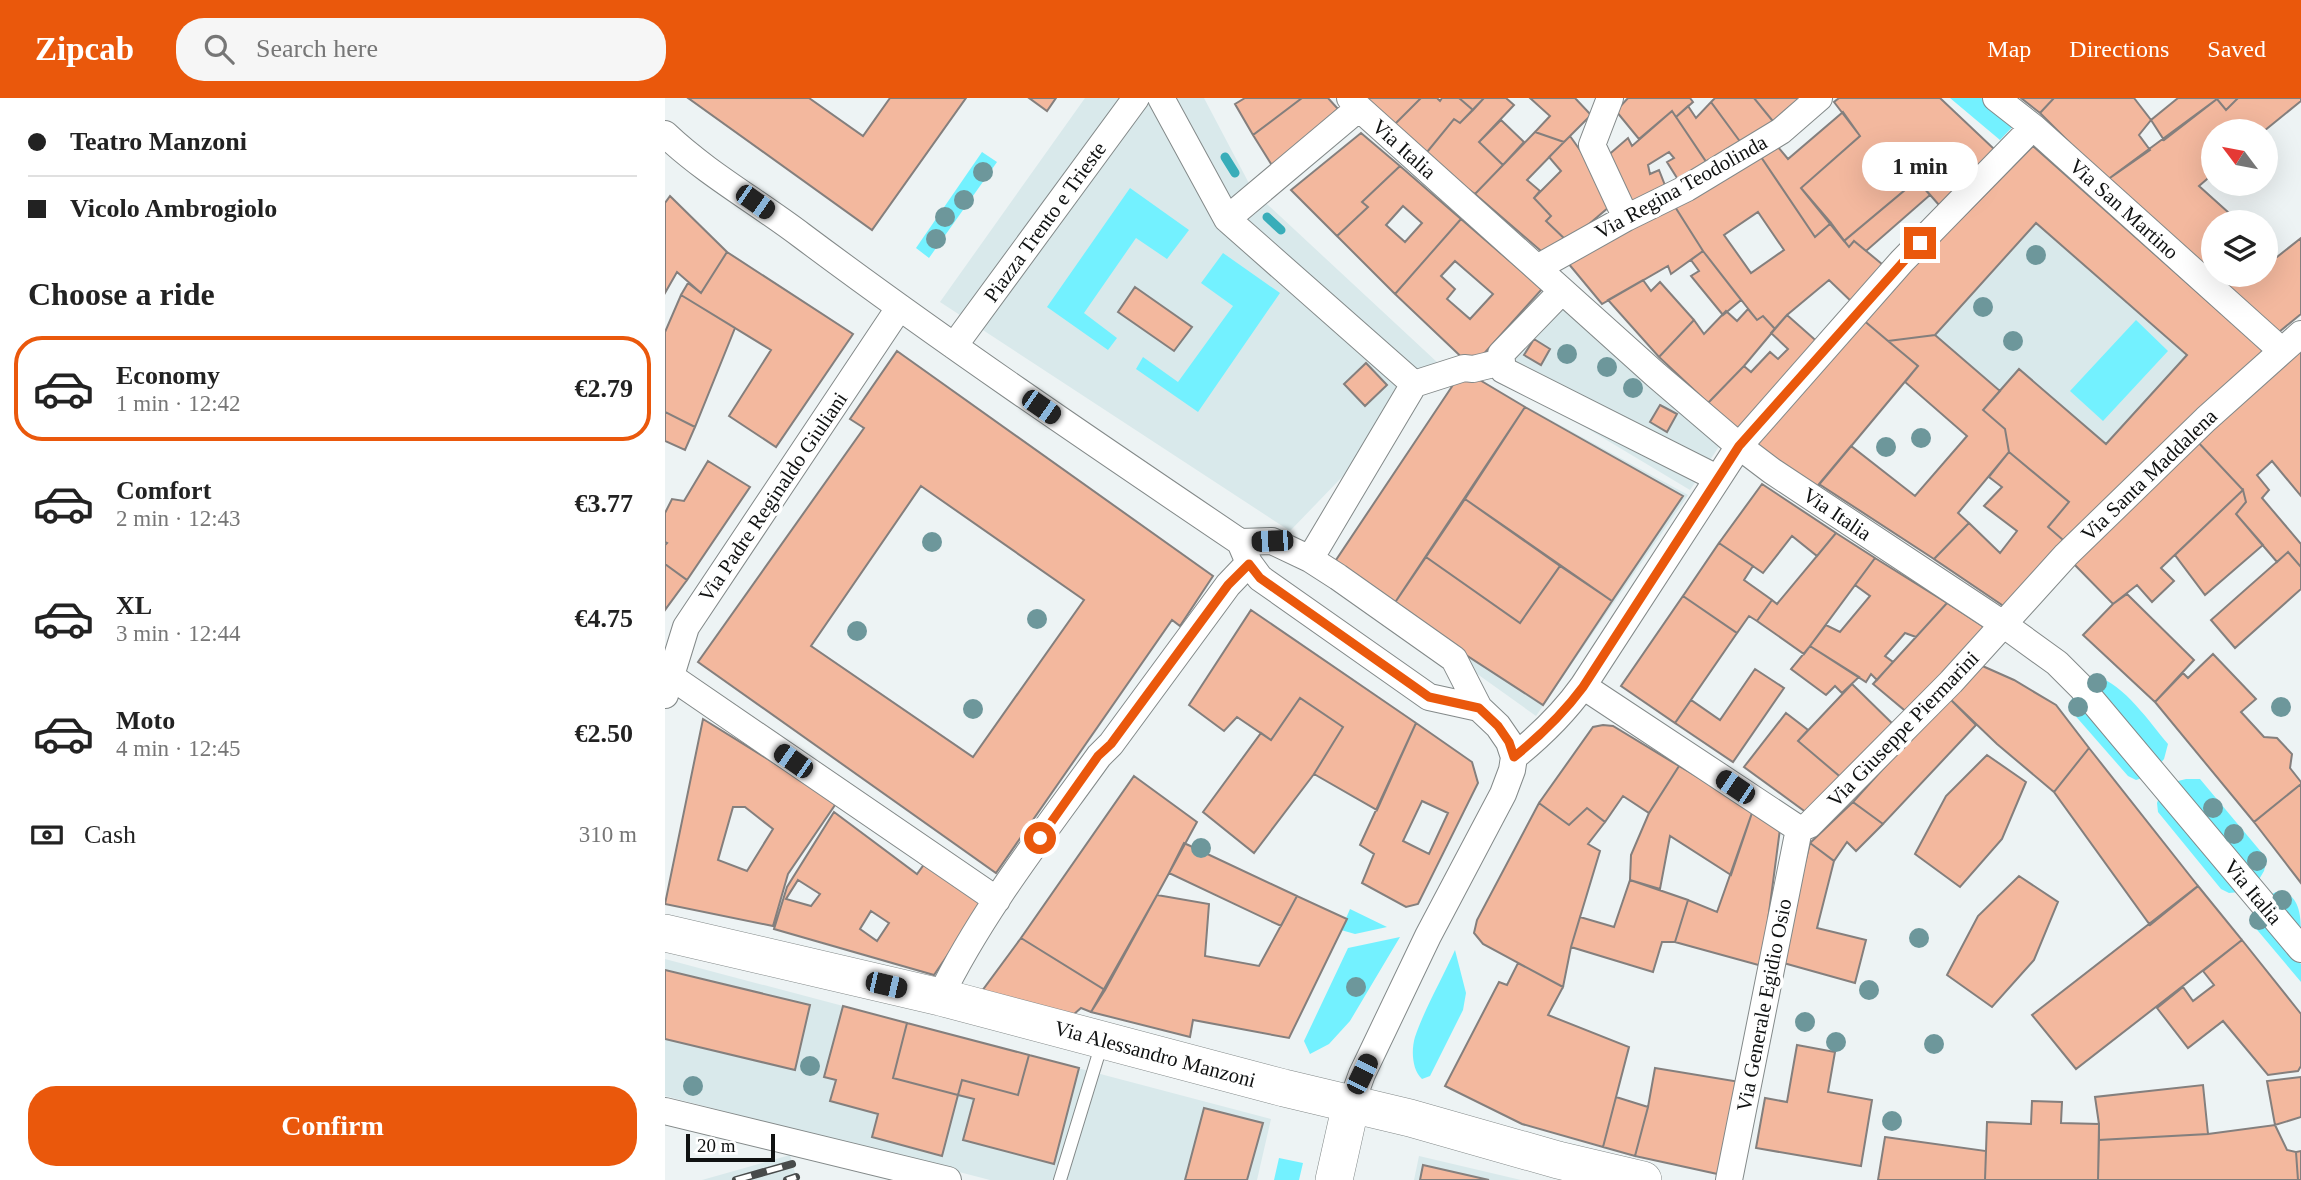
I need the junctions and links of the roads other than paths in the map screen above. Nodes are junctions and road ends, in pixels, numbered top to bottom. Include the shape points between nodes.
1 (1136, 98) edge
2 (1161, 98) edge
3 (1819, 98) edge
4 (1996, 98) edge
5 (1355, 103) edge
6 (1601, 103) edge
7 (2033, 127) junction
8 (665, 134) edge
9 (1626, 218) junction
10 (1227, 219) junction
11 (1537, 268) junction
12 (1562, 291) junction
13 (899, 308) junction
14 (2291, 342) edge
15 (954, 346) junction
16 (1483, 368) junction
17 (1414, 384) junction
18 (1739, 446) junction
19 (1717, 478) junction
20 (1244, 553) junction
21 (1310, 559) junction
22 (2003, 624) junction
23 (667, 685) edge
24 (1583, 687) junction
25 (1479, 708) junction
26 (1514, 757) junction
27 (1799, 829) junction
28 (997, 900) junction
29 (665, 933) edge
30 (2301, 949) edge
31 (940, 997) junction
32 (1103, 1039) junction
33 (1351, 1104) junction
34 (665, 1111) edge
35 (948, 1180) edge
36 (1060, 1180) edge
37 (1334, 1180) edge
38 (1643, 1180) edge
39 (1729, 1180) edge

1 - 15 street, Piazza Trento e Trieste
2 - 10 street
3 - 9 street, Via Regina Teodolinda via 1781,131
4 - 7 street, Via San Martino
5 - 10 street via 1279,177
5 - 11 street, Via Italia
6 - 9 street via 1592,145
7 - 14 street, Via San Martino
7 - 18 street via 1902,261
8 - 13 street
9 - 11 street, Via Regina Teodolinda
10 - 17 street
11 - 12 street, Via Italia
12 - 16 street
12 - 18 street, Via Italia
13 - 15 street
13 - 23 street, Via Padre Reginaldo Giuliani via 686,627
14 - 22 street, Via Santa Maddalena via 2066,555
15 - 20 street
16 - 17 street
16 - 19 street via 1503,370
17 - 21 street
18 - 19 street
18 - 22 street, Via Italia
19 - 24 street
20 - 21 street via 1272,541
20 - 25 street via 1260,578 1429,697
20 - 28 street via 1228,585 1098,756
21 - 25 street via 1454,659
22 - 27 street, Via Giuseppe Piermarini via 1818,816
22 - 30 street, Via Italia via 2057,663 2081,687
23 - 28 street
24 - 26 street
24 - 27 street
25 - 26 street via 1498,726
26 - 33 street via 1503,794 1428,936
27 - 39 street, Via Generale Egidio Osio
28 - 31 street
29 - 31 street, Via Alessandro Manzoni
31 - 32 street, Via Alessandro Manzoni
32 - 33 street, Via Alessandro Manzoni
32 - 36 lane
33 - 37 street
33 - 38 street, Via Alessandro Manzoni
34 - 35 street

